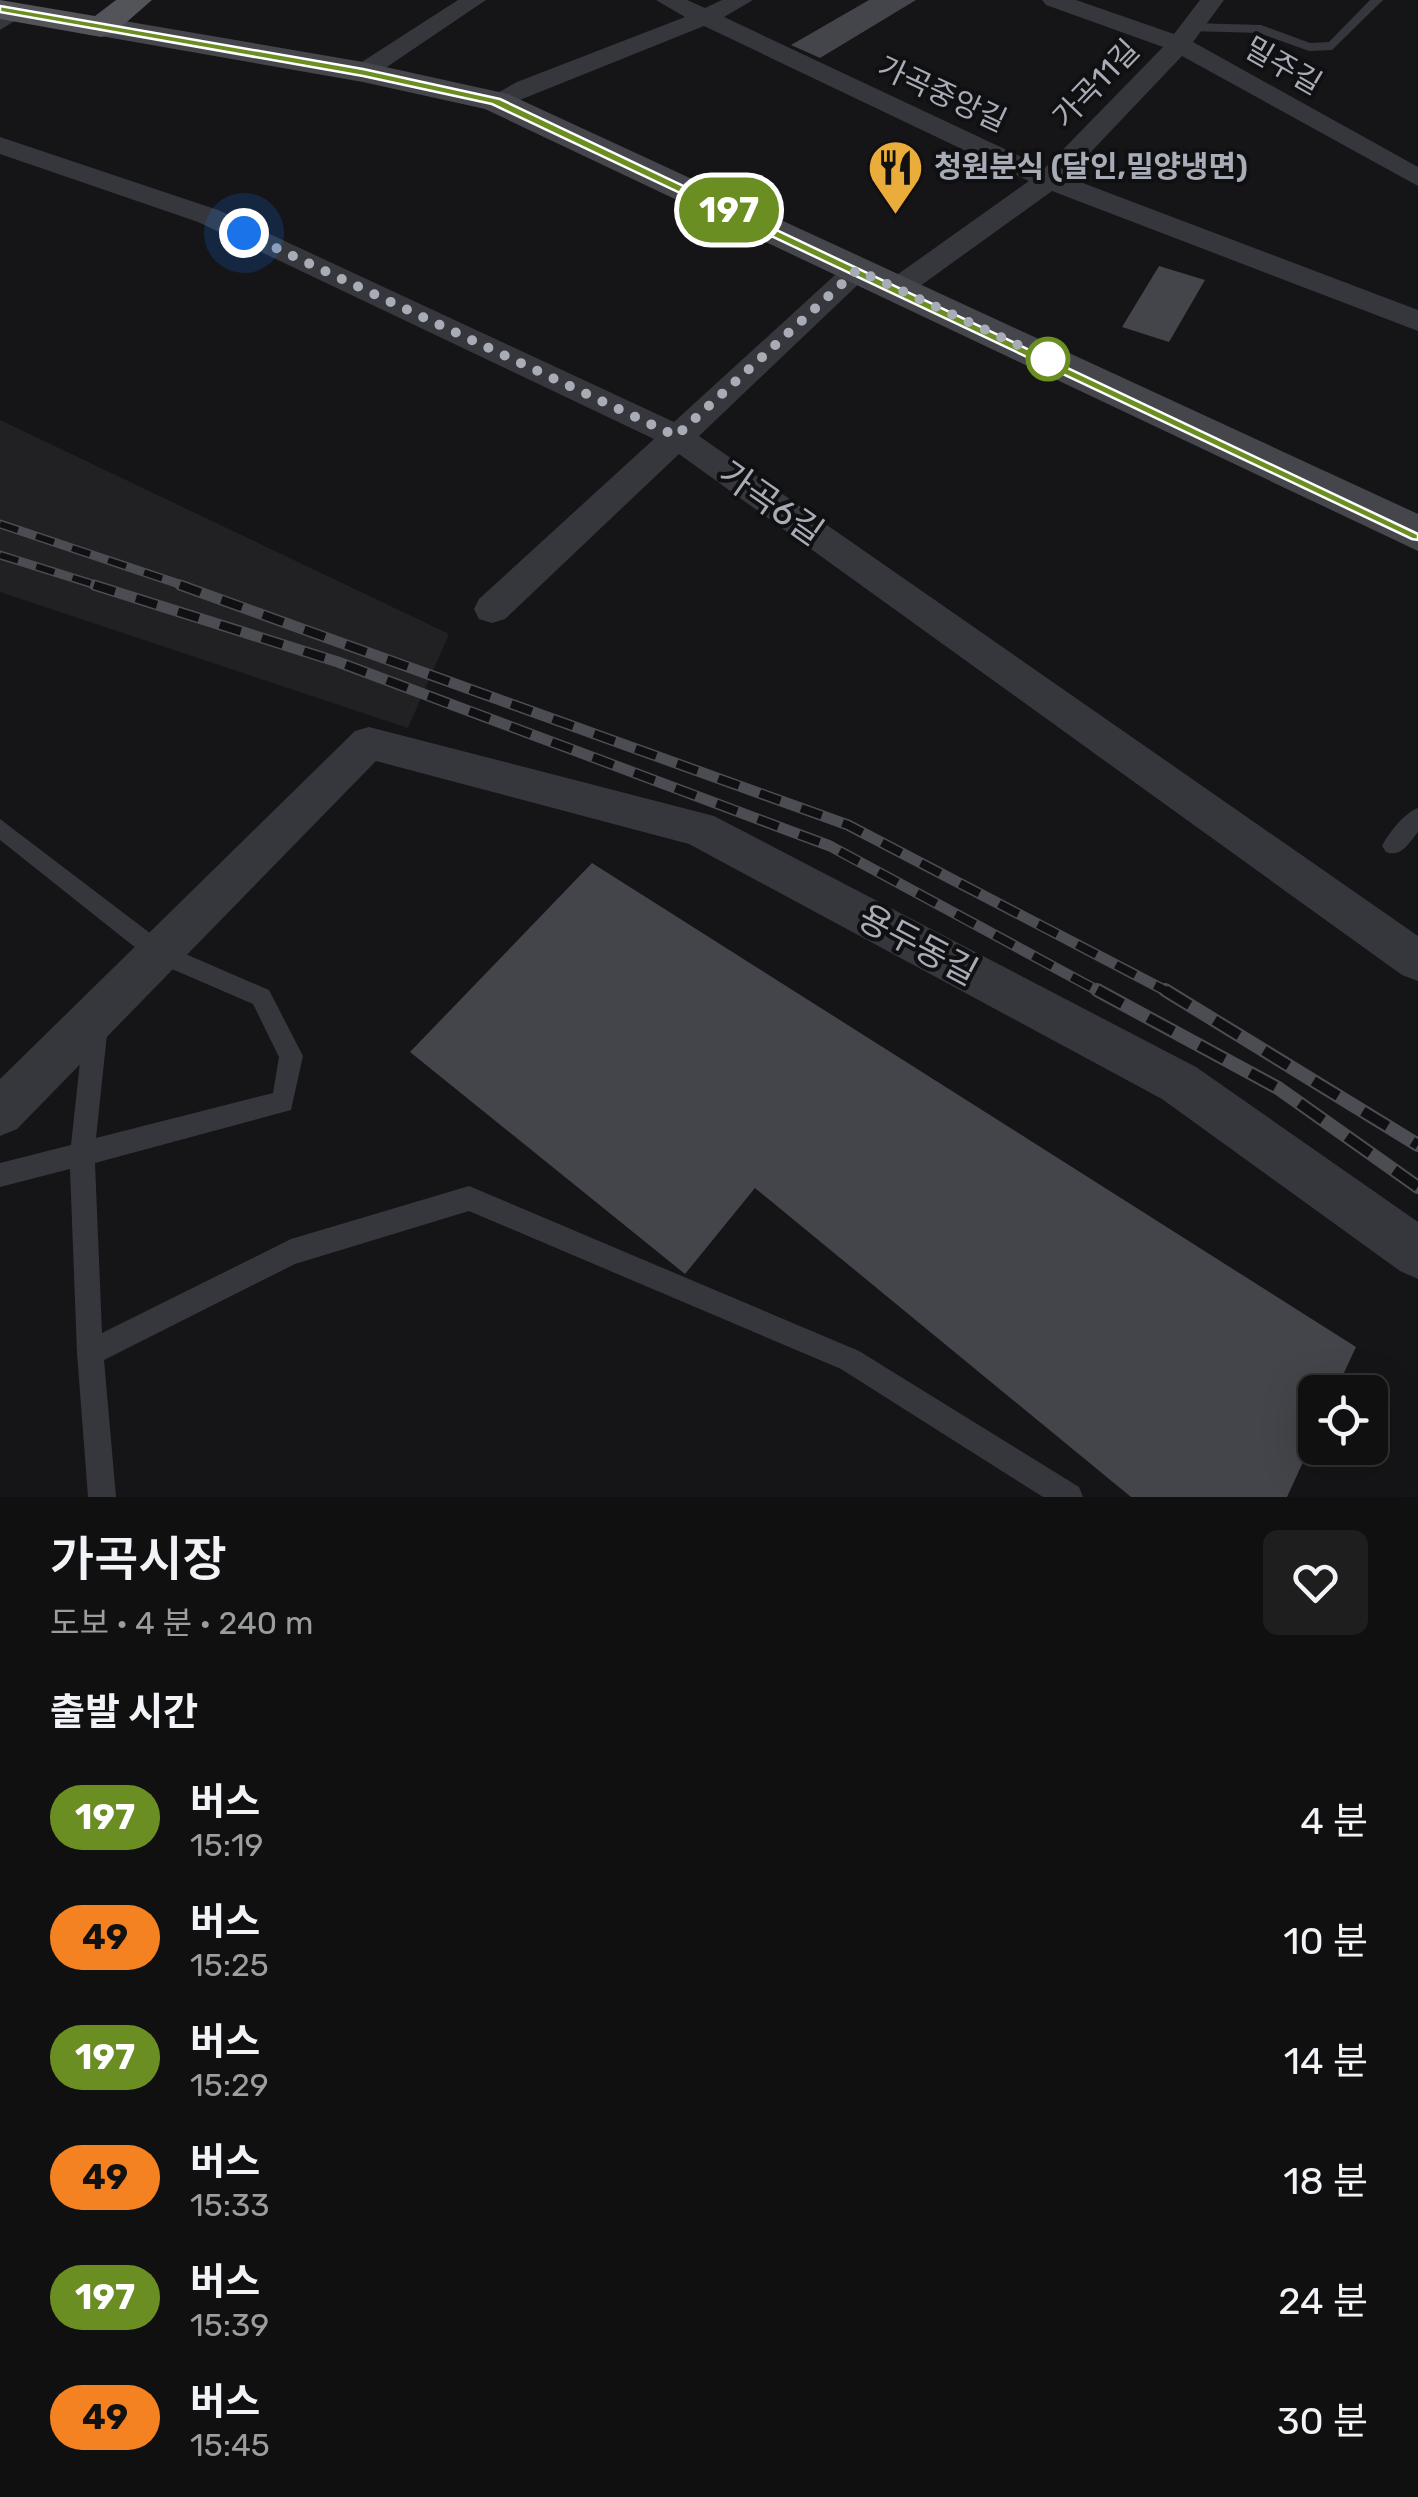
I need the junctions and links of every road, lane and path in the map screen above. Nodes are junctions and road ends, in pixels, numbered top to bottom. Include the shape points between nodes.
1 (136, 0) edge
2 (474, 0) edge
3 (668, 0) edge
4 (741, 0) edge
5 (1054, 0) edge
6 (1212, 0) edge
7 (1378, 0) edge
8 (5, 15) edge
9 (706, 18) junction
10 (101, 27) junction
11 (1184, 35) junction
12 (363, 72) junction
13 (496, 101) junction
14 (0, 144) edge
15 (1418, 178) edge
16 (1049, 180) junction
17 (857, 270) junction
18 (898, 288) junction
19 (1418, 321) edge
20 (676, 436) junction
21 (1418, 534) edge
22 (492, 609) dead end
23 (1418, 816) edge
24 (0, 828) edge
25 (1393, 846) dead end
26 (158, 953) junction
27 (1418, 961) edge
28 (97, 1015) junction
29 (0, 1112) edge
30 (82, 1155) junction
31 (0, 1175) edge
32 (1418, 1254) edge
33 (90, 1353) junction
34 (102, 1497) edge
35 (1069, 1497) edge

1 - 10 main road
2 - 12 street
3 - 9 street, 가곡중앙길
4 - 9 street
5 - 11 street, 밀주길
6 - 11 street, 가곡11길
7 - 11 lane via 1332,46 1309,46 1261,30
8 - 10 main road
9 - 13 street
9 - 16 street, 가곡중앙길
10 - 12 main road
11 - 15 street, 밀주길
11 - 16 street, 가곡11길
12 - 13 main road
13 - 17 main road
14 - 20 street, 가곡6길 via 208,216
16 - 18 street, 가곡11길
16 - 19 street, 가곡중앙길
17 - 18 main road
17 - 20 street
18 - 21 main road
20 - 22 street
20 - 27 street, 가곡6길
23 - 25 lane
24 - 26 lane
26 - 28 street
26 - 30 lane via 261,996 291,1056 283,1102
26 - 32 street, 용두동길 via 368,743 699,829 1179,1083
28 - 29 street
28 - 30 lane
30 - 31 lane
30 - 33 lane
33 - 34 lane
33 - 35 lane via 292,1252 469,1198 850,1360

